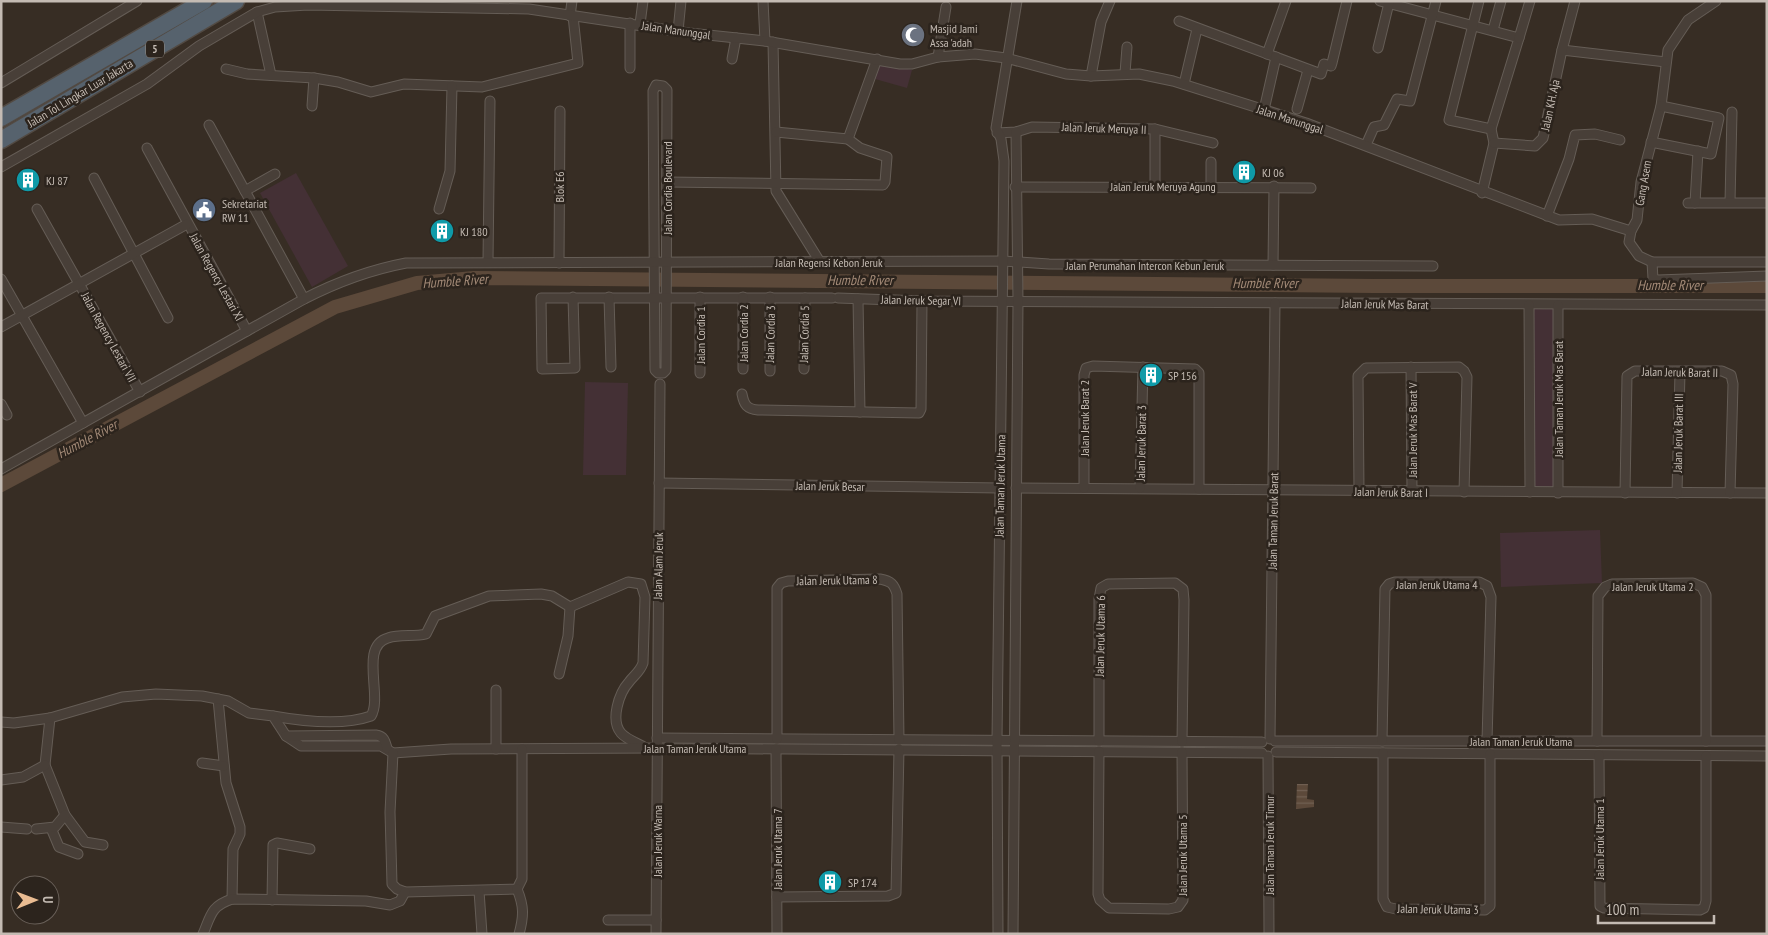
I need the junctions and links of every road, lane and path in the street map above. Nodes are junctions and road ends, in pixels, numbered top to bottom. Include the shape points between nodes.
1 (137, 1) edge
2 (204, 1) edge
3 (236, 1) edge
4 (572, 1) edge
5 (643, 1) edge
6 (681, 1) edge
7 (762, 1) edge
8 (1017, 1) edge
9 (1110, 1) edge
10 (1276, 1) edge
11 (1347, 1) edge
12 (1436, 1) edge
13 (1479, 1) edge
14 (1501, 1) edge
15 (1530, 1) edge
16 (1575, 1) edge
17 (1716, 1) edge
18 (1385, 2) edge
19 (1285, 4) edge
20 (946, 7) dead end
21 (257, 12) junction
22 (1432, 14) junction
23 (571, 16) junction
24 (1179, 21) dead end
25 (630, 23) junction
26 (640, 24) junction
27 (1473, 24) junction
28 (1197, 29) junction
29 (1493, 30) junction
30 (678, 31) junction
31 (736, 38) junction
32 (1519, 38) junction
33 (769, 42) junction
34 (1127, 47) dead end
35 (1378, 48) dead end
36 (1562, 50) junction
37 (1267, 54) junction
38 (938, 57) junction
39 (1006, 58) junction
40 (1276, 58) junction
41 (732, 59) dead end
42 (877, 59) junction
43 (1666, 62) junction
44 (630, 68) dead end
45 (226, 69) dead end
46 (1308, 70) junction
47 (1125, 73) junction
48 (271, 75) junction
49 (1090, 76) junction
50 (314, 78) junction
51 (1, 83) edge
52 (1184, 84) junction
53 (452, 86) junction
54 (490, 101) dead end
55 (312, 106) dead end
56 (1661, 106) junction
57 (1297, 109) dead end
58 (1264, 110) junction
59 (560, 111) dead end
60 (1732, 112) dead end
61 (1, 118) edge
62 (209, 125) dead end
63 (1491, 129) junction
64 (1155, 130) junction
65 (776, 132) junction
66 (1016, 132) junction
67 (998, 133) junction
68 (848, 138) junction
69 (1, 140) edge
70 (1620, 140) dead end
71 (1651, 142) junction
72 (1213, 143) dead end
73 (1494, 143) junction
74 (1366, 145) junction
75 (147, 148) dead end
76 (1698, 151) junction
77 (1212, 162) dead end
78 (1, 167) edge
79 (275, 174) dead end
80 (94, 178) dead end
81 (667, 182) junction
82 (775, 182) junction
83 (1155, 186) junction
84 (1211, 186) junction
85 (1274, 186) junction
86 (1015, 187) junction
87 (1310, 188) dead end
88 (245, 191) junction
89 (1482, 192) junction
90 (1730, 202) junction
91 (1767, 203) edge
92 (37, 209) dead end
93 (439, 209) dead end
94 (1547, 216) junction
95 (187, 224) junction
96 (1631, 231) junction
97 (134, 252) junction
98 (488, 261) junction
99 (1003, 261) junction
100 (820, 262) junction
101 (1017, 262) junction
102 (1652, 262) junction
103 (1767, 262) edge
104 (559, 263) junction
105 (1273, 265) junction
106 (655, 266) junction
107 (1433, 266) dead end
108 (666, 267) junction
109 (1767, 276) edge
110 (1, 279) edge
111 (79, 282) junction
112 (655, 294) junction
113 (666, 294) junction
114 (574, 297) junction
115 (610, 297) junction
116 (700, 297) junction
117 (743, 297) junction
118 (770, 297) junction
119 (805, 298) junction
120 (1003, 298) junction
121 (1018, 298) junction
122 (858, 299) junction
123 (304, 300) junction
124 (922, 301) junction
125 (1275, 303) junction
126 (1529, 305) junction
127 (1558, 305) junction
128 (1767, 305) edge
129 (21, 315) junction
130 (168, 318) dead end
131 (1, 326) edge
132 (247, 332) junction
133 (1143, 367) junction
134 (1411, 367) junction
135 (611, 368) dead end
136 (743, 369) dead end
137 (804, 369) dead end
138 (770, 371) dead end
139 (1680, 372) junction
140 (700, 373) dead end
141 (660, 384) dead end
142 (140, 392) junction
143 (742, 394) dead end
144 (1, 404) edge
145 (860, 412) junction
146 (7, 415) dead end
147 (83, 423) junction
148 (1, 469) edge
149 (659, 483) junction
150 (1000, 488) junction
151 (1016, 488) junction
152 (1084, 488) junction
153 (1140, 488) junction
154 (1199, 489) junction
155 (1273, 489) junction
156 (1359, 492) junction
157 (1412, 492) junction
158 (1464, 492) junction
159 (1530, 492) junction
160 (1558, 493) junction
161 (1625, 493) junction
162 (1730, 493) junction
163 (1767, 493) edge
164 (1677, 494) junction
165 (999, 605) junction
166 (1015, 605) junction
167 (570, 607) junction
168 (558, 674) dead end
169 (496, 690) dead end
170 (218, 699) junction
171 (273, 716) junction
172 (50, 718) junction
173 (1, 722) edge
174 (899, 740) junction
175 (997, 740) junction
176 (1015, 740) junction
177 (1099, 741) junction
178 (1269, 741) junction
179 (1382, 741) junction
180 (1487, 741) junction
181 (1597, 741) junction
182 (1706, 741) junction
183 (1767, 741) edge
184 (1182, 742) junction
185 (657, 743) junction
186 (777, 744) junction
187 (645, 748) junction
188 (496, 749) junction
189 (522, 749) junction
190 (899, 750) junction
191 (997, 750) junction
192 (1015, 750) junction
193 (390, 751) junction
194 (1099, 751) junction
195 (1182, 752) junction
196 (1383, 753) junction
197 (1269, 754) junction
198 (1490, 754) junction
199 (1599, 755) junction
200 (1706, 756) junction
201 (1767, 756) edge
202 (202, 763) dead end
203 (45, 765) junction
204 (224, 766) junction
205 (1, 780) edge
206 (66, 815) junction
207 (1, 827) edge
208 (51, 828) junction
209 (103, 845) dead end
210 (310, 849) dead end
211 (78, 854) dead end
212 (517, 889) junction
213 (479, 891) junction
214 (405, 892) junction
215 (777, 897) junction
216 (232, 899) junction
217 (272, 900) junction
218 (608, 920) dead end
219 (656, 920) junction
220 (202, 934) edge
221 (482, 934) edge
222 (519, 934) edge
223 (656, 934) edge
224 (777, 934) edge
225 (998, 934) edge
226 (1013, 934) edge
227 (1269, 934) edge

1 - 51 street
2 - 61 highway, Jalan Tol Lingkar Luar Jakarta / 5
3 - 69 highway, Jalan Tol Lingkar Luar Jakarta / 5
4 - 23 street
5 - 26 street
6 - 30 street
7 - 33 street
8 - 39 street, Jalan Taman Jeruk Utama
9 - 49 street via 1101,22
10 - 19 street
11 - 46 street via 1331,66 1324,64 1321,74
12 - 22 street
13 - 27 street
14 - 29 street
15 - 32 street
16 - 36 street, Jalan KH. Aja
17 - 43 street, Gang Asem via 1688,20 1672,41
18 - 22 street
18 - 35 street
19 - 37 street
20 - 38 street
21 - 23 street, Jalan Manunggal via 275,7 308,5 452,6 520,8
21 - 48 street
21 - 78 street, Jalan Manunggal via 190,52 147,84
22 - 27 street
22 - 74 street via 1410,101 1396,99 1384,125 1374,126
23 - 25 street, Jalan Manunggal
23 - 53 street via 578,64 482,87
24 - 28 street
25 - 26 street, Jalan Manunggal
25 - 44 street
26 - 30 street, Jalan Manunggal
27 - 29 street
27 - 63 street via 1449,120
28 - 37 street
28 - 52 street
29 - 32 street
30 - 31 street, Jalan Manunggal
31 - 33 street, Jalan Manunggal
31 - 41 street
32 - 63 street
33 - 42 street, Jalan Manunggal
33 - 65 street
34 - 47 street
36 - 43 street
36 - 73 street, Jalan KH. Aja via 1540,143 1535,146
37 - 40 street
38 - 39 street, Jalan Manunggal via 975,54
38 - 42 street, Jalan Manunggal via 912,64
39 - 49 street, Jalan Manunggal via 1066,74
39 - 67 street, Jalan Taman Jeruk Utama via 996,128
40 - 46 street
40 - 58 street
42 - 68 street
43 - 56 street, Gang Asem
45 - 48 street
46 - 57 street
47 - 49 street, Jalan Manunggal
47 - 52 street, Jalan Manunggal
48 - 50 street
50 - 53 street via 371,92 404,84
50 - 55 street
52 - 58 street, Jalan Manunggal
53 - 93 street via 450,172
54 - 98 street
56 - 71 street, Gang Asem
56 - 76 street via 1719,118 1711,154
58 - 74 street, Jalan Manunggal
59 - 104 street, Blok E6
60 - 90 street
62 - 88 street
63 - 73 street
64 - 66 street, Jalan Jeruk Meruya II via 1032,127
64 - 72 street
64 - 83 street, Jalan Jeruk Meruya II
65 - 68 street
65 - 82 street
66 - 67 street, Jalan Jeruk Meruya II
66 - 86 street, Jalan Taman Jeruk Utama
67 - 99 street, Jalan Taman Jeruk Utama via 1004,161
68 - 82 street via 860,148 887,158 883,185
70 - 94 street via 1595,134 1575,135
71 - 76 street
71 - 96 street, Gang Asem via 1641,182 1637,220
73 - 89 street
74 - 89 street, Jalan Manunggal
75 - 95 street, Jalan Regency Lestari XI
76 - 90 street via 1692,203
77 - 84 street
79 - 88 street
80 - 97 street
81 - 82 street
81 - 106 street, Jalan Cordia Boulevard via 667,90 656,86 653,91
81 - 108 street, Jalan Cordia Boulevard
82 - 100 street via 778,197
83 - 84 street, Jalan Jeruk Meruya Agung
83 - 86 street, Jalan Jeruk Meruya Agung
84 - 85 street, Jalan Jeruk Meruya Agung
85 - 87 street, Jalan Jeruk Meruya Agung
85 - 105 street
86 - 101 street, Jalan Taman Jeruk Utama
88 - 123 street
89 - 94 street
90 - 91 street
92 - 111 street, Jalan Regency Lestari VII
94 - 96 street via 1563,221 1592,219
95 - 97 street
95 - 132 street, Jalan Regency Lestari XI
96 - 102 street via 1630,246 1639,256
97 - 111 street
97 - 130 street
98 - 104 street, Jalan Regensi Kebon Jeruk
98 - 123 street, Jalan Regensi Kebon Jeruk via 389,266 341,281
99 - 100 street, Jalan Regensi Kebon Jeruk
99 - 101 street, Jalan Regensi Kebon Jeruk
99 - 120 street, Jalan Taman Jeruk Utama
100 - 108 street, Jalan Regensi Kebon Jeruk
101 - 105 street, Jalan Perumahan Intercon Kebun Jeruk
101 - 121 street, Jalan Taman Jeruk Utama
102 - 103 street
102 - 109 street via 1653,279 1658,280
104 - 106 street, Jalan Regensi Kebon Jeruk
105 - 107 street, Jalan Perumahan Intercon Kebun Jeruk
106 - 108 street, Jalan Regensi Kebon Jeruk
106 - 112 street, Jalan Cordia Boulevard
108 - 113 street, Jalan Cordia Boulevard
110 - 129 street
111 - 129 street
111 - 142 street, Jalan Regency Lestari VII
112 - 113 street, Jalan Jeruk Segar VI
112 - 113 street, Jalan Cordia Boulevard via 655,370 658,373 666,370
112 - 115 street, Jalan Jeruk Segar VI
113 - 116 street, Jalan Jeruk Segar VI
114 - 114 street, Jalan Jeruk Segar VI via 541,298 542,369 575,368
114 - 115 street, Jalan Jeruk Segar VI
115 - 135 street
116 - 117 street, Jalan Jeruk Segar VI
116 - 140 street, Jalan Cordia 1
117 - 118 street, Jalan Jeruk Segar VI
117 - 136 street, Jalan Cordia 2
118 - 119 street, Jalan Jeruk Segar VI
118 - 138 street, Jalan Cordia 3
119 - 122 street, Jalan Jeruk Segar VI
119 - 137 street, Jalan Cordia 5
120 - 121 street, Jalan Jeruk Mas Barat
120 - 124 street, Jalan Jeruk Segar VI
120 - 150 street, Jalan Taman Jeruk Utama
121 - 125 street, Jalan Jeruk Mas Barat
121 - 151 street, Jalan Taman Jeruk Utama
122 - 124 street, Jalan Jeruk Segar VI
122 - 145 street
123 - 132 street, Jalan Regensi Kebon Jeruk
124 - 145 street via 919,413
125 - 126 street, Jalan Jeruk Mas Barat
125 - 155 street, Jalan Taman Jeruk Barat
126 - 127 street, Jalan Jeruk Mas Barat
126 - 159 street
127 - 128 street, Jalan Jeruk Mas Barat
127 - 160 street, Jalan Taman Jeruk Mas Barat
129 - 131 street
129 - 147 street
132 - 142 street, Jalan Regensi Kebon Jeruk
133 - 152 street, Jalan Jeruk Barat 2 via 1086,368
133 - 153 street, Jalan Jeruk Barat 3
133 - 154 street, Jalan Jeruk Barat 2 via 1195,369 1199,373
134 - 156 street via 1366,368 1358,376
134 - 157 street, Jalan Jeruk Mas Barat V
134 - 158 street via 1459,367 1467,377
139 - 161 street, Jalan Jeruk Barat II via 1634,371 1627,376
139 - 162 street, Jalan Jeruk Barat II via 1731,374
139 - 164 street, Jalan Jeruk Barat III
141 - 149 street, Jalan Alam Jeruk
142 - 147 street, Jalan Regensi Kebon Jeruk
143 - 145 street via 744,404 750,409
144 - 146 street
147 - 148 street, Jalan Regensi Kebon Jeruk
149 - 150 street, Jalan Jeruk Besar
149 - 185 street, Jalan Alam Jeruk
150 - 165 street, Jalan Taman Jeruk Utama
151 - 152 street, Jalan Jeruk Barat I
151 - 166 street, Jalan Taman Jeruk Utama
152 - 153 street, Jalan Jeruk Barat I
153 - 154 street, Jalan Jeruk Barat I
154 - 155 street, Jalan Jeruk Barat I
155 - 156 street, Jalan Jeruk Barat I
155 - 178 street, Jalan Taman Jeruk Barat
156 - 157 street, Jalan Jeruk Barat I
157 - 158 street, Jalan Jeruk Barat I
158 - 159 street, Jalan Jeruk Barat I
159 - 160 street, Jalan Jeruk Barat I
160 - 161 street, Jalan Jeruk Barat I
161 - 164 street, Jalan Jeruk Barat I
162 - 163 street, Jalan Jeruk Barat I
162 - 164 street, Jalan Jeruk Barat I
165 - 166 street
165 - 175 street, Jalan Taman Jeruk Utama
166 - 176 street, Jalan Taman Jeruk Utama
167 - 168 street via 568,636
167 - 171 street via 552,596 489,596 444,611 435,616 426,634 387,638 379,642 374,652 376,706 371,716 317,721
167 - 187 street via 628,582 635,582 643,588 643,663 626,686 616,714 616,725 620,732
169 - 188 street
170 - 171 street via 228,701 244,712
170 - 172 street via 173,694 122,696
170 - 204 street
171 - 193 street via 286,736 376,735 385,740
172 - 173 street
172 - 203 street
174 - 175 street, Jalan Taman Jeruk Utama
174 - 186 street, Jalan Taman Jeruk Utama
174 - 186 street, Jalan Jeruk Utama 8 via 897,594 894,585 889,580 880,579 788,581 777,588
175 - 176 street, Jalan Taman Jeruk Utama
175 - 191 street, Jalan Taman Jeruk Utama
176 - 177 street, Jalan Taman Jeruk Utama
176 - 192 street, Jalan Taman Jeruk Utama
177 - 184 street, Jalan Taman Jeruk Utama
177 - 184 street, Jalan Jeruk Utama 6 via 1101,588 1108,584 1175,582 1183,589 1184,600
178 - 179 street, Jalan Taman Jeruk Utama
178 - 184 street, Jalan Taman Jeruk Utama
178 - 197 street
178 - 197 street via 1278,746
179 - 180 street, Jalan Taman Jeruk Utama
179 - 180 street, Jalan Jeruk Utama 4 via 1385,588 1395,582 1479,582 1487,586 1490,597
180 - 181 street, Jalan Taman Jeruk Utama
181 - 182 street, Jalan Taman Jeruk Utama
181 - 182 street, Jalan Jeruk Utama 2 via 1598,596 1612,584 1693,583 1702,587 1706,595
182 - 183 street, Jalan Taman Jeruk Utama
185 - 186 street, Jalan Taman Jeruk Utama
185 - 187 street, Jalan Taman Jeruk Utama
185 - 219 street, Jalan Jeruk Warna
186 - 190 street, Jalan Taman Jeruk Utama
186 - 215 street, Jalan Jeruk Utama 7
187 - 189 street, Jalan Taman Jeruk Utama
188 - 189 street, Jalan Taman Jeruk Utama
188 - 193 street, Jalan Taman Jeruk Utama
189 - 212 street via 522,879
190 - 191 street, Jalan Taman Jeruk Utama
190 - 215 street, Jalan Jeruk Utama 7 via 896,893 888,896
191 - 192 street, Jalan Taman Jeruk Utama
191 - 225 street, Jalan Taman Jeruk Utama
192 - 194 street, Jalan Taman Jeruk Utama
192 - 226 street, Jalan Taman Jeruk Utama
193 - 214 street via 392,884
194 - 195 street, Jalan Taman Jeruk Utama
194 - 195 street, Jalan Jeruk Utama 5 via 1100,900 1109,908 1169,909 1178,907 1183,900
195 - 197 street, Jalan Taman Jeruk Utama
196 - 197 street, Jalan Taman Jeruk Utama
196 - 198 street, Jalan Taman Jeruk Utama
196 - 198 street, Jalan Jeruk Utama 3 via 1383,899 1387,907 1406,910 1485,910 1490,906
197 - 227 street, Jalan Taman Jeruk Timur
198 - 199 street, Jalan Taman Jeruk Utama
199 - 200 street, Jalan Taman Jeruk Utama
199 - 200 street, Jalan Jeruk Utama 1 via 1600,906 1700,910 1706,901
200 - 201 street, Jalan Taman Jeruk Utama
202 - 204 street
203 - 205 street via 23,776
203 - 206 street
204 - 216 street via 240,827 233,849
206 - 208 street
206 - 209 street via 85,842
207 - 208 street
208 - 211 street via 59,847
210 - 217 street via 277,843 273,846
212 - 213 street
212 - 222 street via 524,907
213 - 214 street
213 - 221 street
214 - 217 street via 400,901 390,905 366,901
215 - 224 street
216 - 217 street
216 - 220 street via 213,909
218 - 219 street
219 - 223 street, Jalan Jeruk Warna

